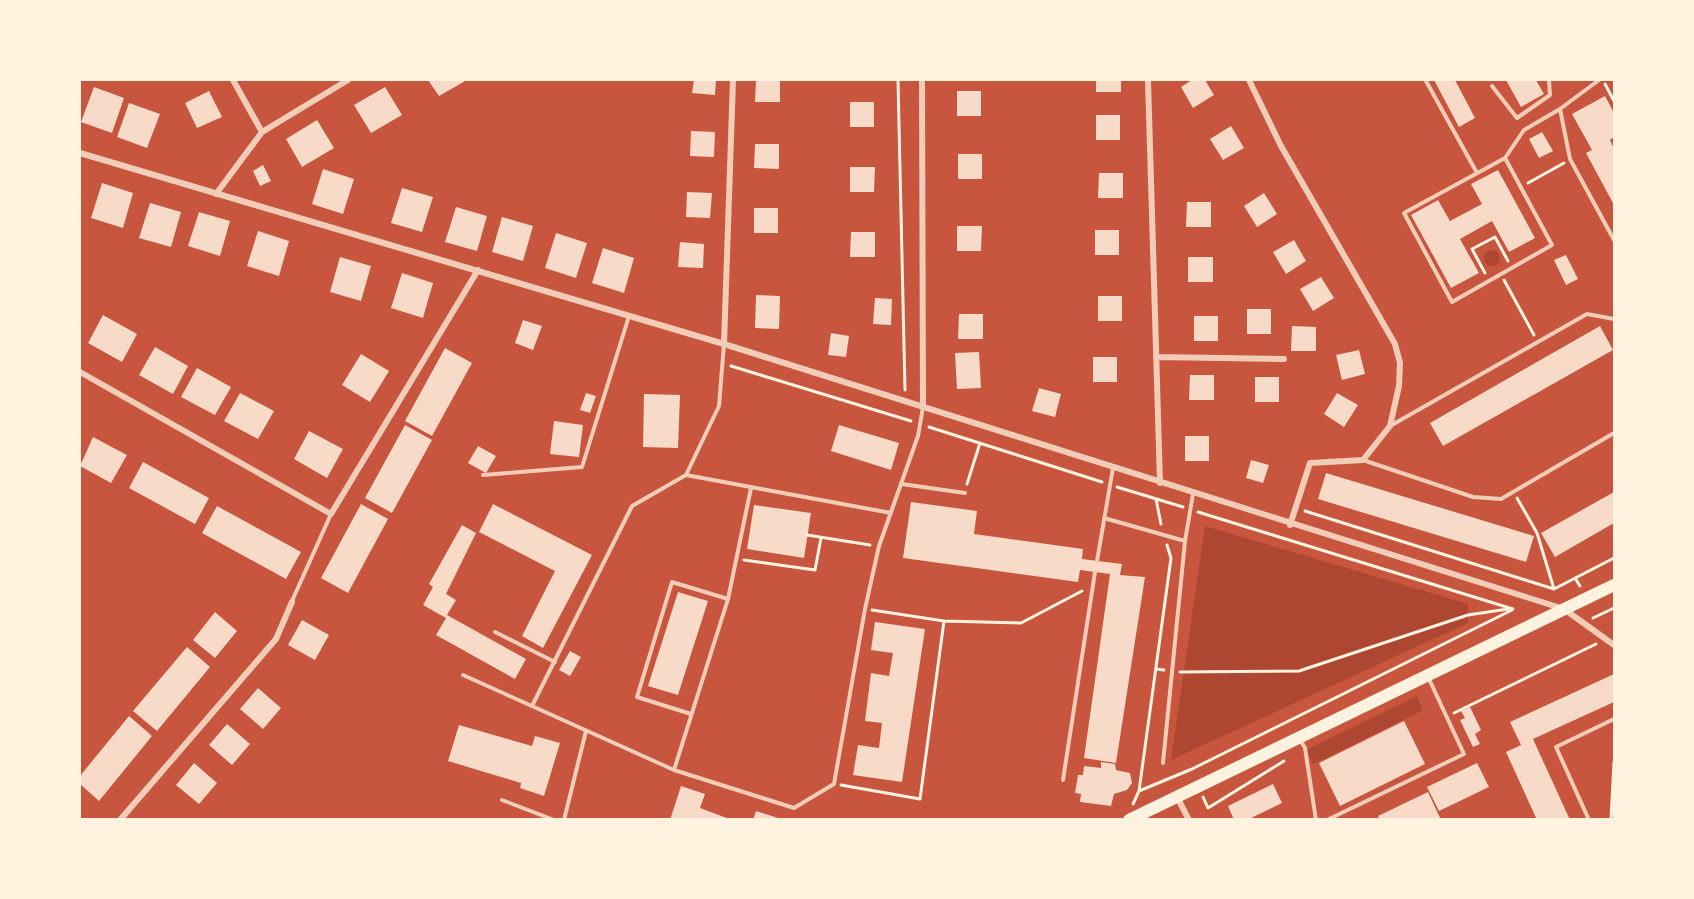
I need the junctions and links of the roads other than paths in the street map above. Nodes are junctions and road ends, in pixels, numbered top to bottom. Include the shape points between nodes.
1 (233, 80) edge
2 (348, 80) edge
3 (733, 80) edge
4 (922, 80) edge
5 (1148, 80) edge
6 (1249, 80) edge
7 (1549, 80) edge
8 (1601, 80) edge
9 (1426, 81) edge
10 (1492, 86) dead end
11 (1560, 109) junction
12 (262, 132) junction
13 (80, 153) edge
14 (1505, 158) junction
15 (1477, 173) junction
16 (216, 194) junction
17 (1614, 240) edge
18 (478, 270) junction
19 (629, 316) junction
20 (1614, 319) edge
21 (724, 344) junction
22 (1156, 357) junction
23 (1284, 359) dead end
24 (80, 372) edge
25 (923, 408) junction
26 (1390, 426) junction
27 (1614, 433) edge
28 (1363, 460) junction
29 (1113, 468) junction
30 (483, 475) dead end
31 (686, 476) junction
32 (1160, 483) junction
33 (902, 484) junction
34 (751, 488) junction
35 (965, 493) road end
36 (1193, 494) junction
37 (891, 513) junction
38 (331, 514) junction
39 (1104, 518) junction
40 (1290, 525) junction
41 (1185, 541) junction
42 (1097, 561) dead end
43 (1095, 572) dead end
44 (1614, 585) edge
45 (728, 600) junction
46 (292, 602) joint
47 (1564, 609) junction
48 (495, 632) dead end
49 (1614, 645) edge
50 (555, 662) junction
51 (463, 675) dead end
52 (1427, 675) junction
53 (532, 706) junction
54 (691, 714) junction
55 (1614, 719) edge
56 (586, 731) junction
57 (1299, 737) junction
58 (1163, 763) dead end
59 (674, 770) junction
60 (1063, 780) dead end
61 (1177, 797) junction
62 (502, 800) dead end
63 (1130, 815) edge
64 (120, 819) edge
65 (554, 819) edge
66 (564, 819) edge
67 (1189, 819) edge
68 (1316, 819) edge
69 (1327, 819) edge
70 (1589, 819) edge

1 - 12 street
2 - 12 street
3 - 21 street
4 - 25 street
5 - 22 street
6 - 26 street via 1281,146 1395,344 1400,363 1399,386
7 - 10 lane via 1550,95 1517,118
8 - 11 lane
9 - 15 lane
11 - 14 lane via 1524,130
11 - 17 lane via 1570,159
12 - 16 street
13 - 16 street
14 - 15 lane
14 - 15 lane via 1552,245 1452,302 1404,213
16 - 18 street
18 - 19 street
18 - 38 street
19 - 21 street
19 - 30 lane via 582,467
20 - 26 lane via 1587,315
21 - 25 street
21 - 31 lane via 719,406
22 - 23 street
22 - 32 street
24 - 38 street
25 - 29 street
25 - 33 lane
26 - 28 street
27 - 28 lane via 1501,499 1473,497
28 - 40 street via 1310,463
29 - 32 street
29 - 39 lane
31 - 34 lane
31 - 50 lane via 632,506
32 - 36 street
33 - 35 lane
33 - 37 lane
34 - 37 lane
34 - 45 lane
36 - 40 street
36 - 41 lane
37 - 59 lane via 865,609 834,784 794,808
38 - 46 lane
39 - 41 lane
39 - 42 lane
40 - 47 street
41 - 58 lane
43 - 60 lane
44 - 47 main road
45 - 54 lane
45 - 54 lane via 672,582 636,697
46 - 64 street via 276,639
47 - 49 street
47 - 52 main road
48 - 50 lane
50 - 53 lane
51 - 53 lane
52 - 57 main road
52 - 69 lane via 1464,754
53 - 56 lane
54 - 59 lane
55 - 70 lane via 1556,747
56 - 59 lane
56 - 66 lane
57 - 61 main road
57 - 68 lane via 1305,748
61 - 63 main road
61 - 67 street
62 - 65 lane

